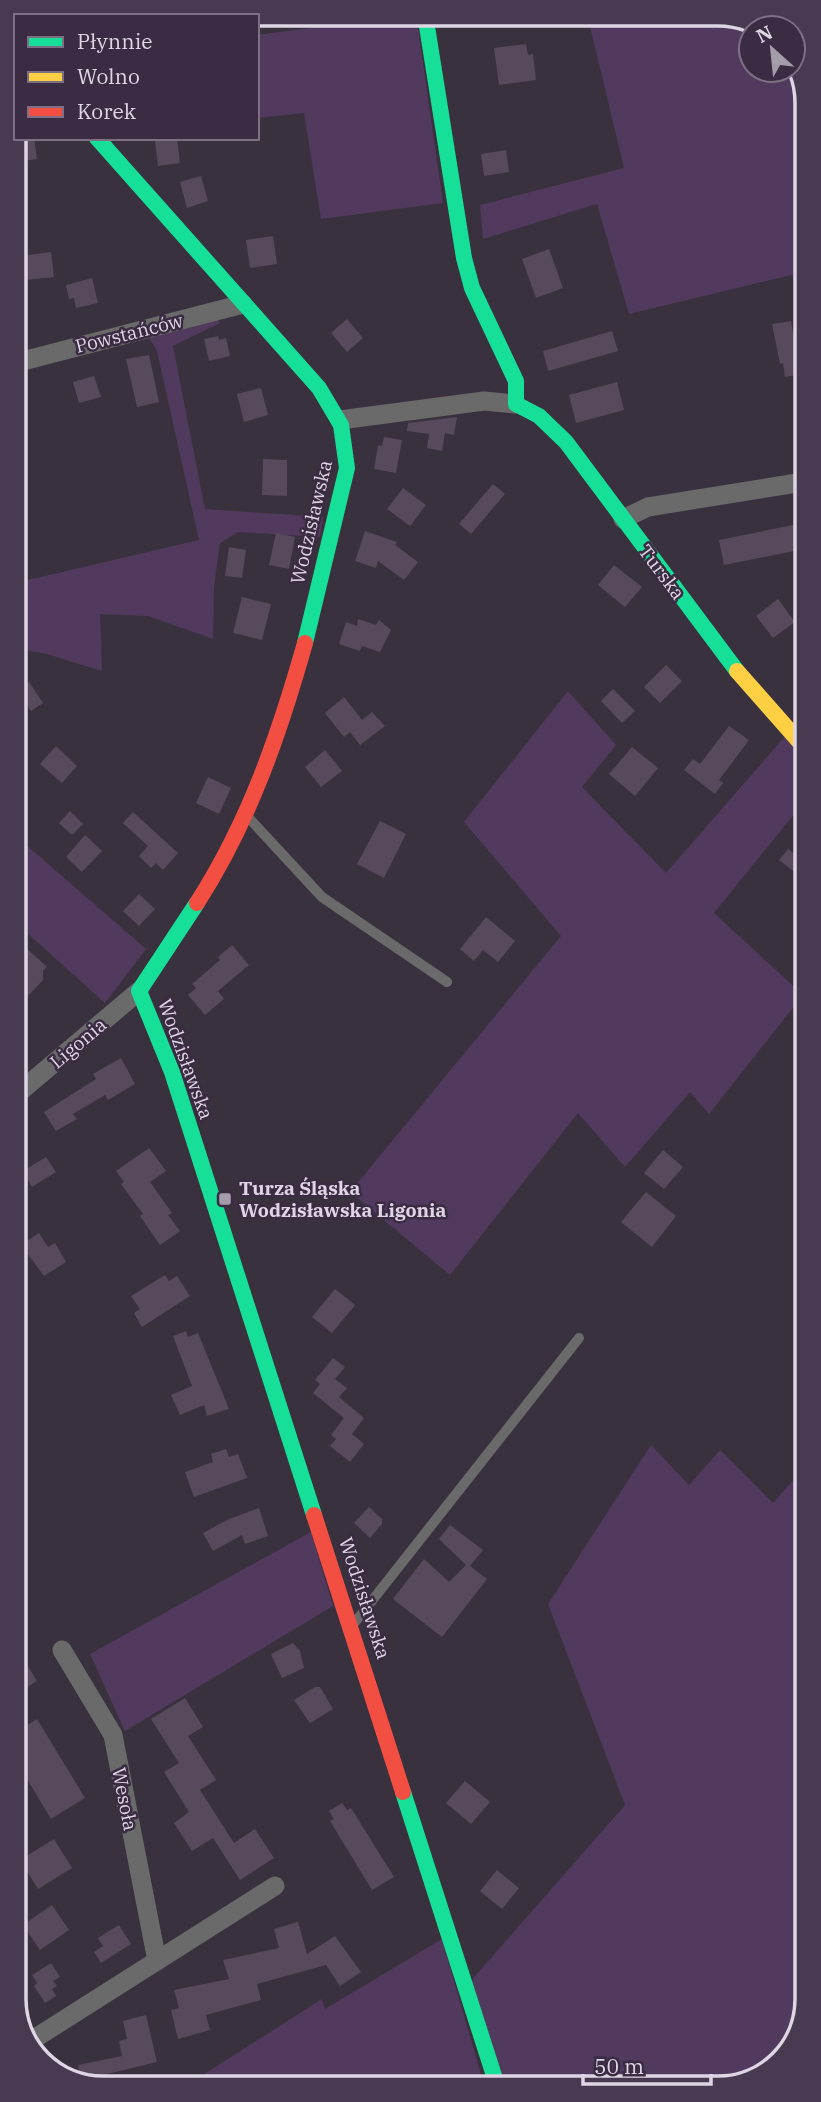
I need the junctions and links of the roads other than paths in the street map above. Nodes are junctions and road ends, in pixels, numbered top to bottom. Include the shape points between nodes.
1 (427, 26) edge
2 (99, 140) edge
3 (243, 304) junction
4 (26, 360) edge
5 (516, 404) junction
6 (340, 420) junction
7 (795, 483) edge
8 (623, 519) junction
9 (795, 737) edge
10 (246, 816) junction
11 (447, 982) dead end
12 (139, 991) junction
13 (26, 1087) edge
14 (579, 1338) dead end
15 (352, 1626) junction
16 (62, 1650) dead end
17 (275, 1886) dead end
18 (157, 1961) junction
19 (36, 2037) edge
20 (494, 2076) edge

1 - 5 street via 464,258 472,288 516,381
2 - 3 street, Wodzisławska
3 - 4 street, Powstańców
3 - 6 street, Wodzisławska via 319,388
5 - 6 street, Turska via 484,401
5 - 8 street, Turska via 557,432
6 - 10 street, Wodzisławska via 347,440 347,468 304,646
7 - 8 street via 648,507
8 - 9 street, Turska via 732,665
10 - 11 lane via 321,897
10 - 12 street, Wodzisławska via 208,886
12 - 13 street, Ligonia
12 - 15 street, Wodzisławska via 172,1073
14 - 15 lane
15 - 20 street, Wodzisławska
16 - 18 street, Wesoła via 113,1735
17 - 18 street
18 - 19 street

